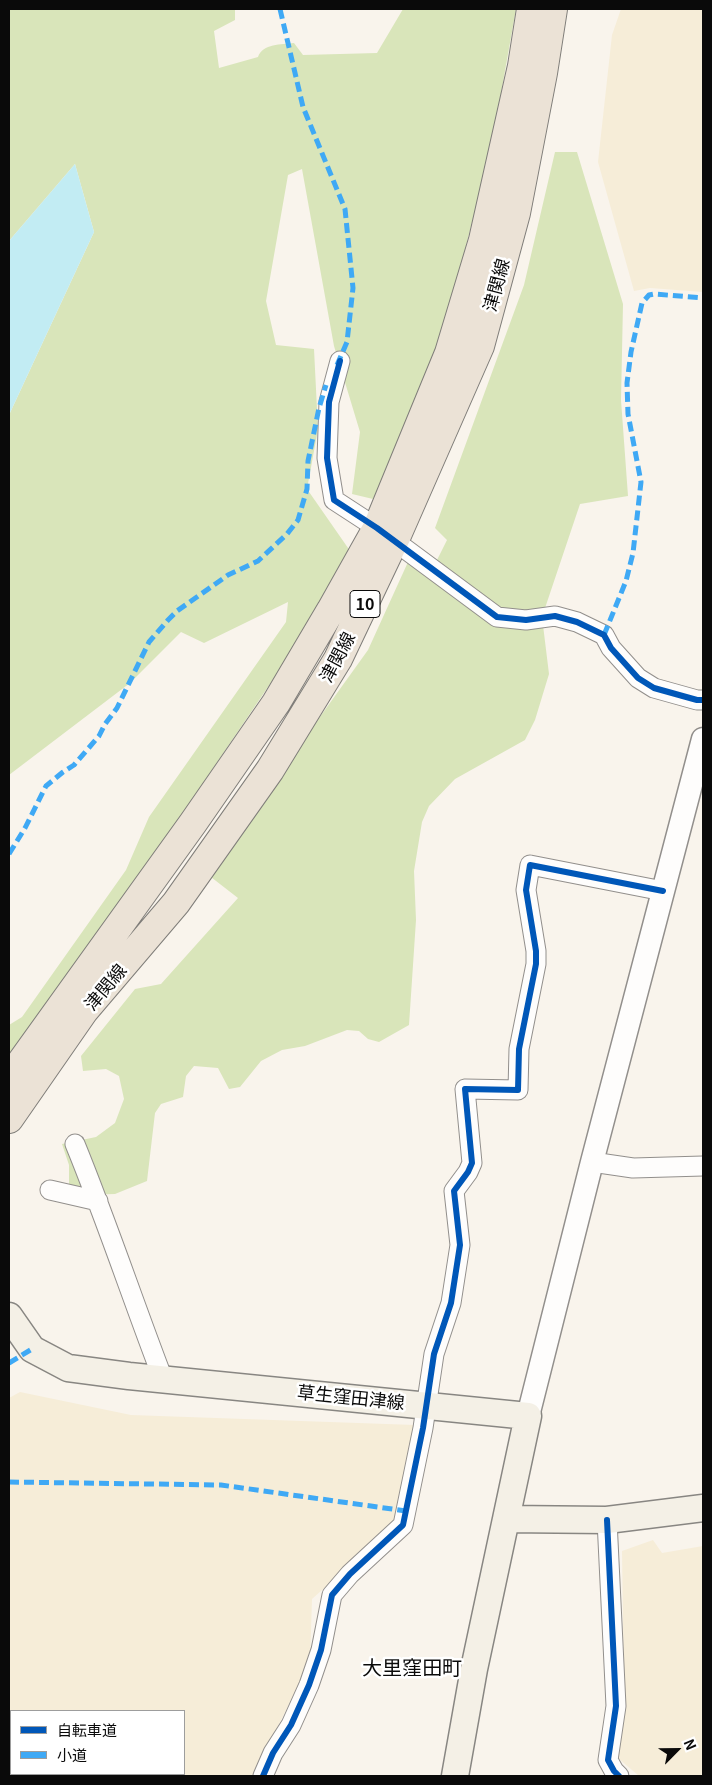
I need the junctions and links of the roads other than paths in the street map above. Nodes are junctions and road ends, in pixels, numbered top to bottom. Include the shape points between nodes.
1 (531, 9) edge
2 (553, 9) edge
3 (340, 360) dead end
4 (386, 534) junction
5 (703, 700) edge
6 (703, 738) edge
7 (663, 891) junction
8 (9, 1079) edge
9 (9, 1119) edge
10 (75, 1144) dead end
11 (592, 1162) junction
12 (703, 1166) edge
13 (50, 1190) dead end
14 (98, 1201) junction
15 (9, 1316) edge
16 (163, 1379) junction
17 (427, 1405) junction
18 (528, 1416) junction
19 (703, 1508) edge
20 (506, 1520) junction
21 (607, 1520) junction
22 (263, 1776) edge
23 (455, 1776) edge
24 (620, 1776) edge

1 - 4 main road, 津関線 / 10 via 522,66 480,250 449,353
2 - 4 main road, 津関線 / 10 via 516,213 480,346
3 - 4 street via 329,402 327,458 334,500
4 - 5 street via 497,617 526,620 555,616 577,622 604,635 611,648 638,678 654,688
4 - 8 main road, 津関線 / 10 via 332,610 276,703 188,831
4 - 9 main road, 津関線 / 10 via 338,659 270,770 176,904 84,1011
6 - 7 street
7 - 11 street
7 - 17 street via 530,865 526,890 536,964 519,1049 518,1090 465,1089 472,1164 454,1191 460,1245 451,1303 434,1354
10 - 14 street
11 - 12 street via 632,1168
11 - 18 street
13 - 14 street
14 - 16 street
15 - 16 main road, 草生窪田津線 via 32,1349 68,1368
16 - 17 main road, 草生窪田津線
17 - 18 main road, 草生窪田津線
17 - 22 street via 403,1525 332,1595 321,1650 309,1685
18 - 20 main road
19 - 21 main road
20 - 21 main road
20 - 23 main road
21 - 24 street via 616,1706 608,1760

